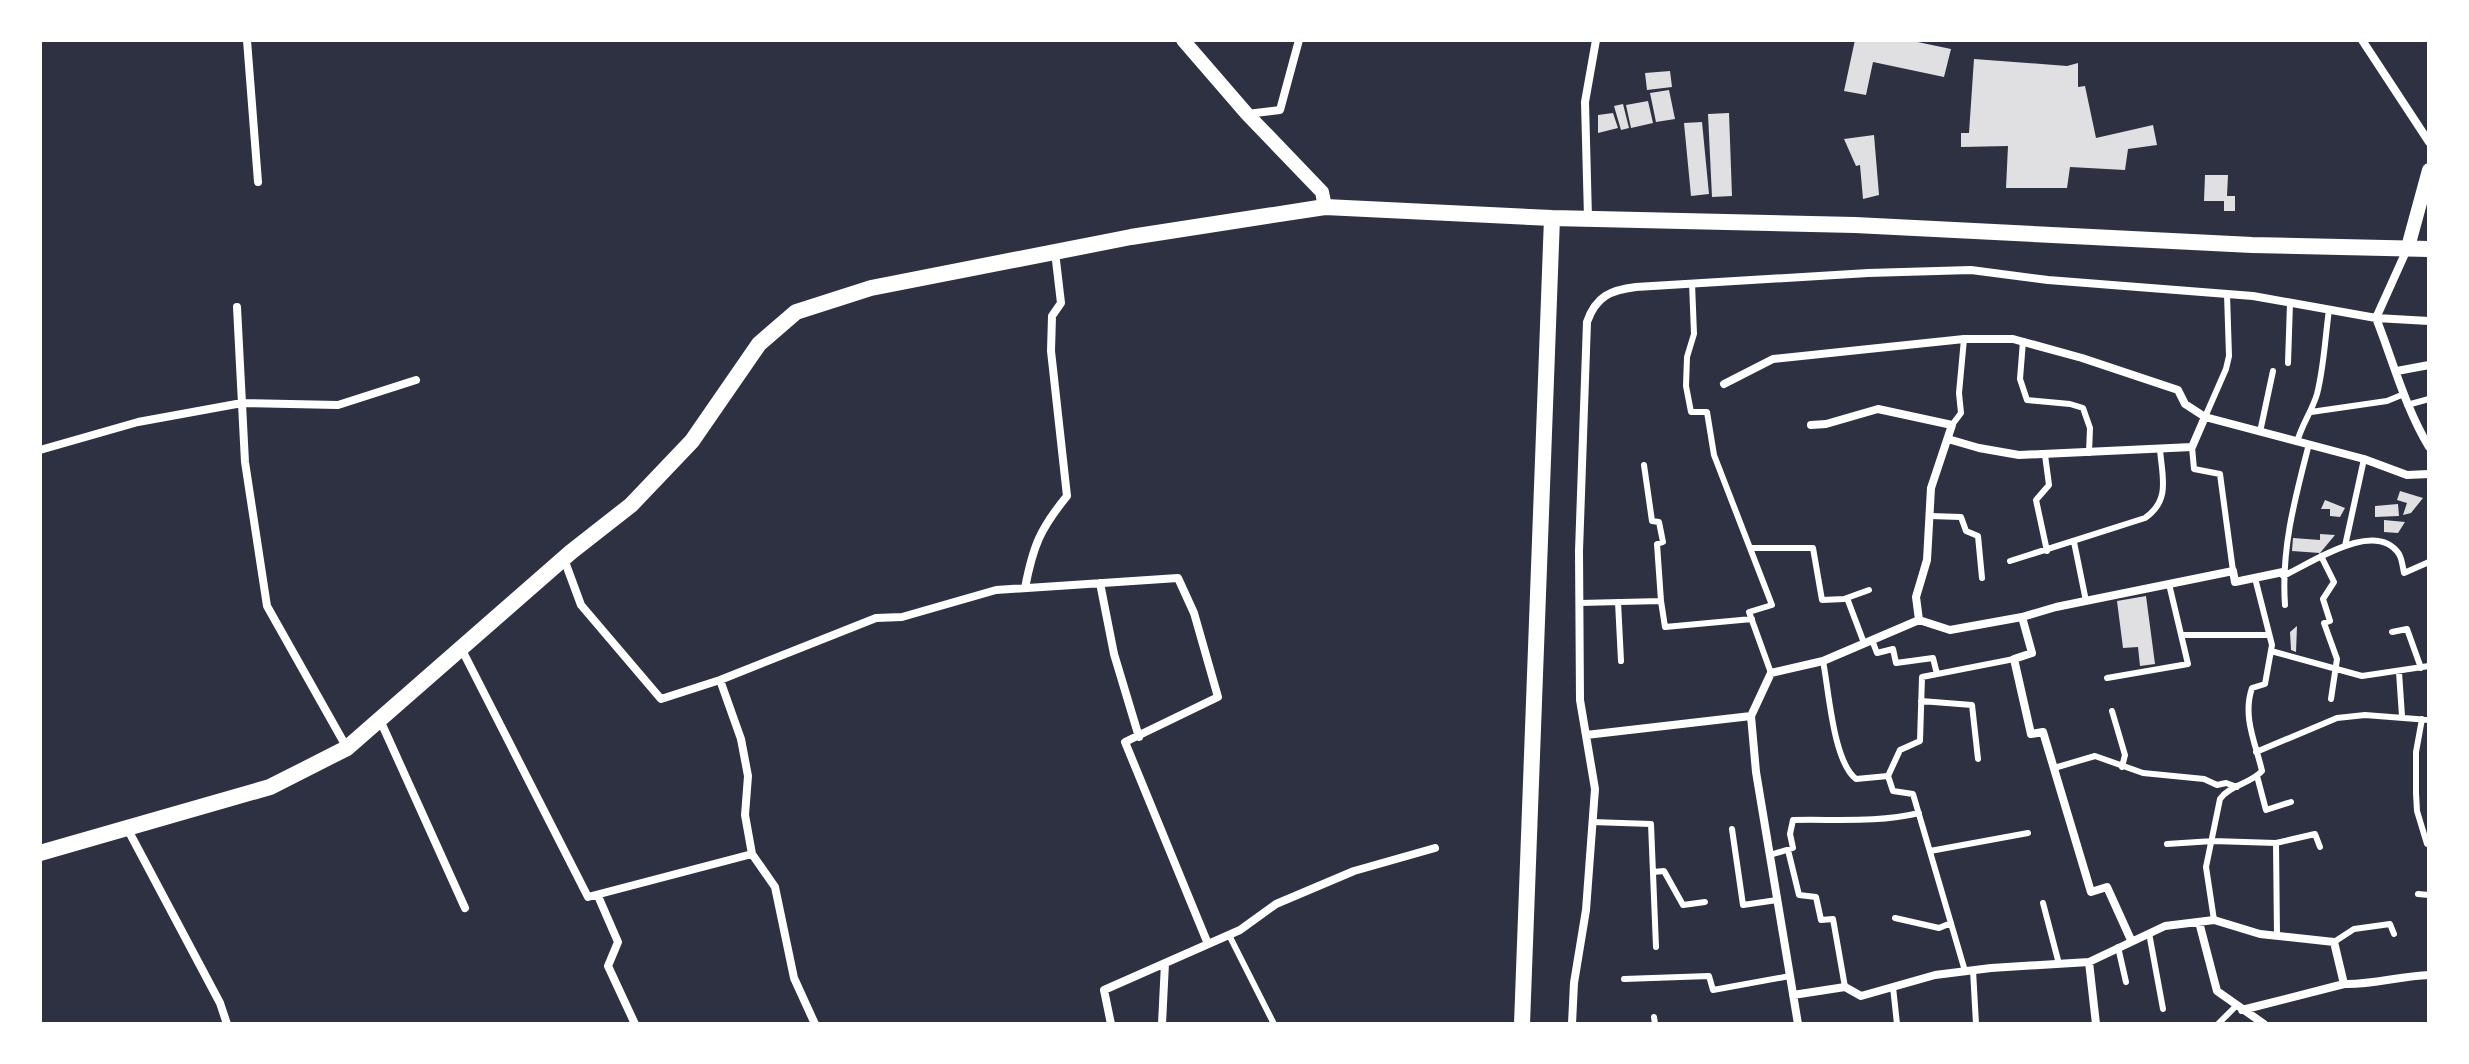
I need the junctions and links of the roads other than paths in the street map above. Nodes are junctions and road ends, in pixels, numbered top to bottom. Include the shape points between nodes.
1 (247, 40) edge
2 (1183, 40) edge
3 (1299, 40) edge
4 (1596, 40) edge
5 (2362, 40) edge
6 (1247, 114) junction
7 (2429, 142) edge
8 (2429, 170) edge
9 (258, 182) dead end
10 (1325, 207) junction
11 (1552, 218) junction
12 (1588, 219) junction
13 (2408, 247) junction
14 (2429, 249) edge
15 (1055, 251) junction
16 (1692, 283) junction
17 (2227, 294) junction
18 (2290, 303) junction
19 (237, 307) dead end
20 (2329, 310) junction
21 (2376, 318) junction
22 (2429, 321) edge
23 (1964, 339) junction
24 (2023, 341) junction
25 (2288, 363) dead end
26 (2429, 365) edge
27 (2273, 371) dead end
28 (2397, 371) junction
29 (416, 380) dead end
30 (1724, 384) dead end
31 (2404, 394) junction
32 (2429, 399) edge
33 (242, 403) junction
34 (2407, 405) junction
35 (2311, 412) junction
36 (2205, 417) junction
37 (1811, 425) dead end
38 (1952, 425) junction
39 (2260, 432) junction
40 (1948, 439) junction
41 (2297, 442) junction
42 (2309, 444) junction
43 (2192, 447) junction
44 (2429, 447) edge
45 (2160, 449) junction
46 (40, 450) edge
47 (2089, 453) junction
48 (2045, 455) junction
49 (2364, 459) junction
50 (1644, 465) dead end
51 (2429, 474) edge
52 (1930, 516) junction
53 (2074, 542) junction
54 (2345, 546) junction
55 (1750, 548) junction
56 (2047, 551) junction
57 (2321, 556) junction
58 (563, 558) junction
59 (2010, 561) dead end
60 (2429, 562) edge
61 (2233, 571) junction
62 (2283, 574) junction
63 (1982, 578) dead end
64 (2255, 578) junction
65 (1100, 583) junction
66 (2169, 584) junction
67 (1025, 588) junction
68 (1869, 590) dead end
69 (1847, 598) junction
70 (1661, 601) junction
71 (2086, 601) junction
72 (1618, 602) junction
73 (1580, 603) junction
74 (2285, 605) dead end
75 (2022, 617) junction
76 (1752, 619) junction
77 (1919, 620) junction
78 (2392, 632) dead end
79 (2182, 635) junction
80 (2269, 635) junction
81 (1868, 642) junction
82 (461, 648) junction
83 (2271, 651) junction
84 (2014, 659) junction
85 (1621, 661) dead end
86 (1823, 661) junction
87 (2429, 666) edge
88 (2421, 668) junction
89 (2336, 669) junction
90 (2399, 672) junction
91 (1771, 673) junction
92 (1937, 674) junction
93 (2107, 678) dead end
94 (720, 680) junction
95 (2331, 699) dead end
96 (1921, 701) junction
97 (2112, 711) dead end
98 (1751, 716) junction
99 (2402, 716) junction
100 (380, 719) junction
101 (2426, 720) edge
102 (1586, 735) junction
103 (1139, 737) junction
104 (347, 748) junction
105 (2256, 752) junction
106 (1978, 759) dead end
107 (2122, 767) junction
108 (2054, 768) junction
109 (1888, 776) junction
110 (2257, 776) junction
111 (2237, 787) junction
112 (2291, 802) dead end
113 (1919, 813) junction
114 (1592, 822) junction
115 (127, 828) junction
116 (1732, 829) dead end
117 (2028, 833) dead end
118 (2213, 841) junction
119 (2276, 843) junction
120 (2167, 844) dead end
121 (2429, 844) edge
122 (2320, 847) dead end
123 (1435, 848) dead end
124 (1788, 850) junction
125 (1930, 851) junction
126 (40, 853) edge
127 (752, 854) junction
128 (1770, 855) junction
129 (1653, 872) junction
130 (2418, 894) dead end
131 (2429, 895) edge
132 (598, 896) junction
133 (1777, 900) junction
134 (1705, 902) dead end
135 (2043, 903) dead end
136 (465, 908) dead end
137 (1895, 918) dead end
138 (2214, 920) junction
139 (2199, 922) junction
140 (1951, 923) junction
141 (2149, 933) junction
142 (2394, 934) dead end
143 (1229, 935) junction
144 (2277, 936) junction
145 (2131, 940) junction
146 (2334, 942) junction
147 (1208, 944) junction
148 (1656, 947) dead end
149 (2118, 947) junction
150 (2089, 962) junction
151 (1165, 963) junction
152 (2059, 964) junction
153 (1969, 971) junction
154 (2429, 975) edge
155 (1790, 976) junction
156 (1624, 979) dead end
157 (2126, 982) dead end
158 (2344, 984) junction
159 (1845, 987) junction
160 (1893, 987) junction
161 (1793, 995) junction
162 (2239, 1008) junction
163 (2163, 1009) dead end
164 (227, 1024) edge
165 (635, 1024) edge
166 (815, 1024) edge
167 (1111, 1024) edge
168 (1162, 1024) edge
169 (1274, 1024) edge
170 (1522, 1024) edge
171 (1572, 1024) edge
172 (1798, 1024) edge
173 (1897, 1024) edge
174 (1976, 1024) edge
175 (2096, 1024) edge
176 (2218, 1024) edge
177 (2264, 1024) edge

1 - 9 street
2 - 6 street
3 - 6 street via 1280,110
4 - 12 street via 1585,102
5 - 7 street
6 - 10 street via 1322,192
8 - 13 street
10 - 11 main road
10 - 15 main road
11 - 12 main road
11 - 170 main road
12 - 13 main road
13 - 14 main road
13 - 21 street
15 - 58 main road via 871,288 796,312 759,344 692,441 631,505
15 - 67 street via 1061,303 1052,316 1051,351 1067,496 1032,551
16 - 17 street via 1971,270
16 - 55 lane via 1694,334 1686,386 1691,412 1707,412 1714,455
16 - 73 street via 1626,288 1603,296 1591,309
17 - 18 street
17 - 36 lane via 2229,356
18 - 20 street
18 - 25 lane
19 - 33 street
20 - 21 street
20 - 35 lane
21 - 22 street
21 - 28 street
23 - 24 street
23 - 30 street via 1773,359
23 - 38 lane via 1961,413
24 - 36 street via 2178,390 2185,404
24 - 47 lane via 2020,379 2027,400 2083,408 2090,428
26 - 28 street
27 - 39 lane
28 - 31 street
29 - 33 street via 338,405
31 - 34 street
31 - 35 lane
32 - 34 lane
33 - 46 street via 138,422
33 - 104 street via 245,462 267,606
34 - 44 street
35 - 41 lane
36 - 39 street
36 - 43 street
37 - 38 street via 1878,409
38 - 40 street
39 - 41 street
40 - 48 street via 2019,455
40 - 52 street via 1931,488
41 - 42 street
42 - 49 street
42 - 62 lane
43 - 45 street
43 - 61 lane via 2194,469 2220,474
45 - 47 street
45 - 53 lane via 2159,508 2145,518
47 - 48 street
48 - 56 lane via 2049,485 2036,500
49 - 51 street via 2407,475
49 - 54 lane
50 - 70 lane via 1652,521 1659,522 1663,542 1657,544
52 - 63 lane via 1961,517 1966,531 1978,536
52 - 77 street via 1927,560 1916,597
53 - 56 lane
53 - 71 lane
54 - 57 lane
54 - 60 lane via 2365,540 2385,544 2399,554 2404,573
55 - 69 lane via 1813,548 1822,600
55 - 76 lane via 1772,605 1749,612
56 - 59 lane
57 - 62 lane
57 - 89 lane via 2334,582 2323,599
58 - 82 main road
58 - 94 street via 581,605 661,699
61 - 64 street via 2235,582
61 - 66 street
62 - 64 street
62 - 74 lane
64 - 80 lane
65 - 67 street
65 - 103 street
65 - 103 street via 1178,578 1194,613 1218,697
66 - 71 street
66 - 79 lane
67 - 94 street via 996,590 902,617 876,618
68 - 69 lane
69 - 81 lane
70 - 72 lane
70 - 76 lane via 1665,627
71 - 75 street
72 - 73 lane
72 - 85 lane
73 - 102 street via 1580,700
75 - 77 street via 1950,630
75 - 84 street via 2032,653
76 - 91 lane
77 - 81 street
78 - 88 lane via 2407,629
79 - 80 lane
79 - 93 lane via 2188,664
80 - 83 lane
81 - 86 street
81 - 92 lane via 1877,653 1893,649 1896,663 1933,658
82 - 100 main road
82 - 132 street via 588,897
83 - 89 lane
83 - 105 lane via 2265,684 2252,688 2249,697
84 - 92 lane
84 - 108 street via 2031,734 2043,732
86 - 91 street
86 - 109 lane via 1848,773 1856,779
87 - 88 lane
88 - 90 lane
89 - 90 lane via 2362,676
89 - 95 lane
90 - 99 lane
91 - 98 street
92 - 96 lane via 1922,677
94 - 127 street via 748,776 745,815
96 - 106 lane via 1972,705
96 - 109 lane via 1920,741 1900,750
97 - 107 lane via 2125,755
98 - 102 street
98 - 128 street
99 - 101 lane
99 - 105 lane via 2337,718
100 - 104 main road
100 - 136 street
101 - 121 lane via 2416,752 2417,811
102 - 114 street via 1595,789
103 - 147 street via 1125,742
104 - 115 main road via 270,787
105 - 110 lane via 2262,771
107 - 108 lane via 2095,756
107 - 111 lane
108 - 145 street via 2091,892 2107,887
109 - 113 lane via 1893,791 1913,794
110 - 111 lane
110 - 112 lane via 2266,810
111 - 118 lane via 2220,799
113 - 124 lane via 1890,820 1793,820 1793,848
113 - 125 lane
114 - 129 lane via 1651,824
114 - 171 street
115 - 126 main road
115 - 164 street
116 - 133 lane via 1743,905
117 - 125 lane
118 - 119 lane
118 - 120 lane
118 - 138 lane via 2206,867
119 - 122 lane via 2315,834
119 - 144 lane
123 - 143 street via 1341,876 1276,904
124 - 128 lane
124 - 159 lane via 1799,895 1816,897 1821,920 1833,919
125 - 140 lane
127 - 132 street
127 - 166 street via 775,887 794,978
128 - 133 street
129 - 134 lane via 1664,871 1683,905
129 - 148 lane
130 - 131 lane
132 - 165 street via 618,942 608,966
133 - 155 street
135 - 152 lane
137 - 140 lane via 1939,928
138 - 139 street
138 - 144 street
139 - 141 street
139 - 162 street via 2217,991
140 - 153 lane
141 - 145 street
141 - 163 lane
142 - 146 lane via 2390,924 2354,929
143 - 147 street
143 - 169 lane
144 - 146 street
145 - 149 street
146 - 158 street
147 - 151 street
149 - 150 street
149 - 157 lane
150 - 152 street
150 - 175 street
151 - 167 street via 1104,990
151 - 168 street
152 - 153 street
153 - 160 street
153 - 174 lane
154 - 158 street
155 - 156 lane via 1713,990 1709,976
155 - 161 street
158 - 162 street
159 - 160 street via 1861,996
159 - 161 street
160 - 173 lane
161 - 172 street
162 - 176 lane
162 - 177 street

